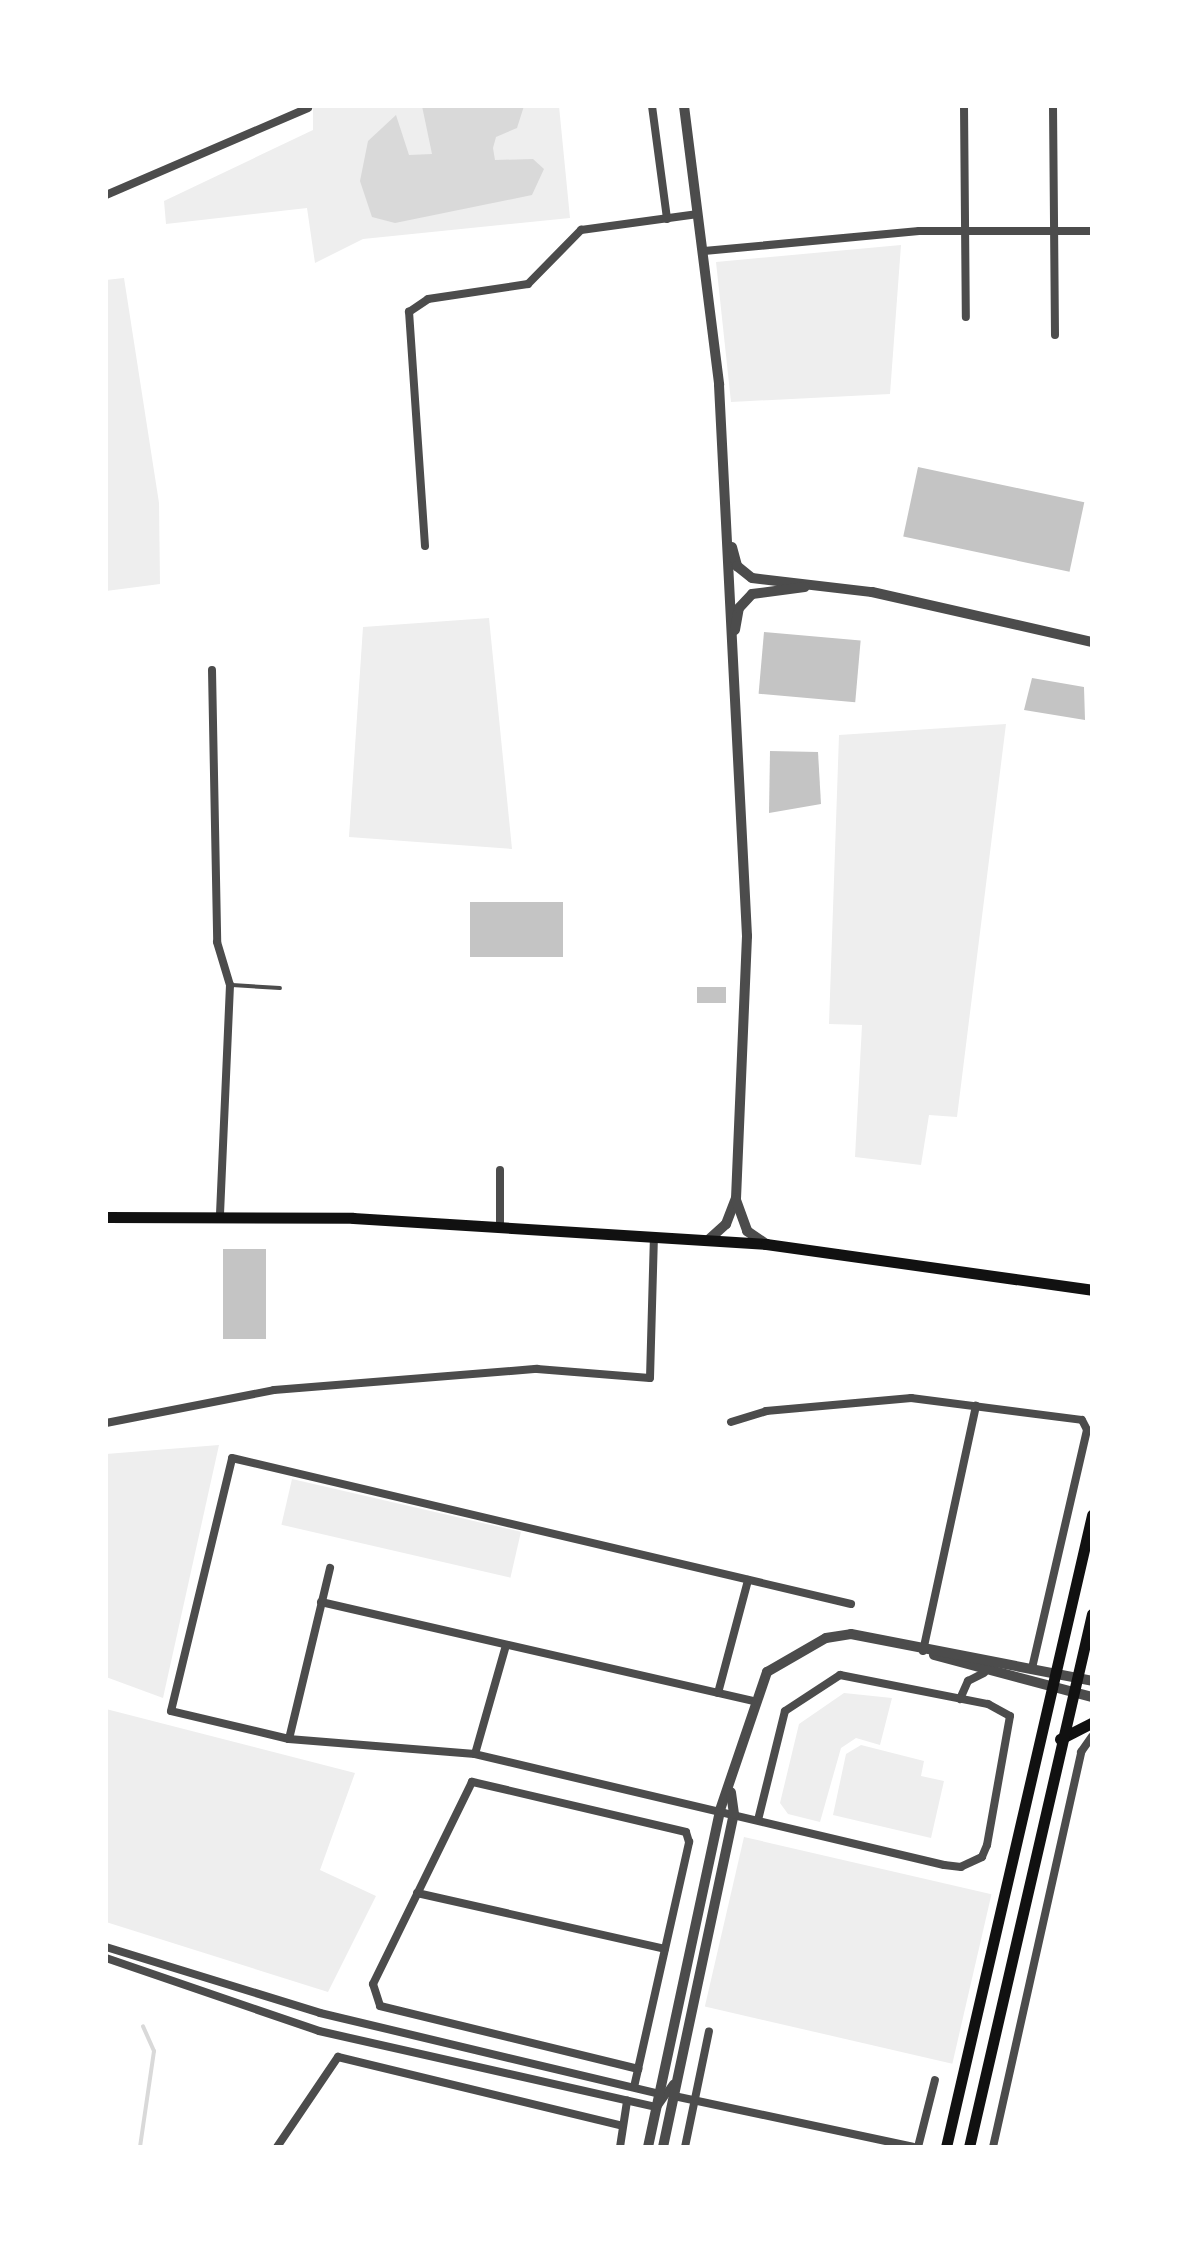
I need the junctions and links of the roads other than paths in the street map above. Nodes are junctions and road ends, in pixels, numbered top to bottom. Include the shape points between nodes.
1 (652, 106) edge
2 (684, 106) edge
3 (964, 106) edge
4 (1053, 106) edge
5 (308, 108) dead end
6 (106, 195) edge
7 (698, 214) junction
8 (667, 219) junction
9 (1055, 229) junction
10 (966, 230) junction
11 (1092, 231) edge
12 (704, 251) junction
13 (966, 317) dead end
14 (1055, 335) dead end
15 (730, 528) junction
16 (425, 546) dead end
17 (812, 585) junction
18 (1092, 642) edge
19 (733, 660) junction
20 (212, 670) dead end
21 (230, 985) junction
22 (280, 988) dead end
23 (500, 1170) dead end
24 (736, 1198) junction
25 (220, 1215) junction
26 (106, 1217) edge
27 (499, 1233) junction
28 (654, 1239) junction
29 (707, 1241) junction
30 (766, 1244) junction
31 (1090, 1289) edge
32 (976, 1406) junction
33 (731, 1422) dead end
34 (106, 1423) edge
35 (1092, 1515) edge
36 (330, 1568) dead end
37 (748, 1580) junction
38 (321, 1602) junction
39 (851, 1604) dead end
40 (1092, 1614) edge
41 (506, 1645) junction
42 (927, 1653) junction
43 (1032, 1669) junction
44 (1052, 1672) junction
45 (984, 1673) junction
46 (1075, 1678) junction
47 (1092, 1681) edge
48 (1048, 1688) junction
49 (1071, 1692) junction
50 (718, 1693) junction
51 (1092, 1697) edge
52 (960, 1699) junction
53 (752, 1701) junction
54 (1092, 1723) edge
55 (1092, 1736) edge
56 (289, 1739) junction
57 (1060, 1739) junction
58 (475, 1754) junction
59 (731, 1792) junction
60 (720, 1810) junction
61 (734, 1814) junction
62 (758, 1820) junction
63 (417, 1893) junction
64 (106, 1947) edge
65 (665, 1949) junction
66 (124, 1954) junction
67 (106, 1958) edge
68 (120, 1964) junction
69 (709, 2031) dead end
70 (638, 2069) junction
71 (935, 2080) dead end
72 (634, 2087) junction
73 (664, 2099) junction
74 (692, 2100) junction
75 (627, 2101) junction
76 (623, 2126) junction
77 (277, 2147) edge
78 (620, 2147) edge
79 (648, 2147) edge
80 (663, 2147) edge
81 (685, 2147) edge
82 (916, 2147) edge
83 (946, 2147) edge
84 (969, 2147) edge
85 (993, 2147) edge

1 - 8 street
2 - 7 street
3 - 10 street
4 - 9 street
5 - 6 street
7 - 8 street
7 - 12 street
8 - 16 street via 581,230 528,284 428,299 409,312
9 - 10 street
9 - 11 street
9 - 14 street
10 - 12 street
10 - 13 street
12 - 15 street
15 - 17 street via 743,573
15 - 19 street
17 - 18 street
17 - 19 street via 743,601
19 - 24 street via 747,936
20 - 21 street via 217,942
21 - 22 lane
21 - 25 street
23 - 27 street
24 - 29 street via 726,1224
24 - 30 street via 747,1231
25 - 26 main road
25 - 27 main road
27 - 28 main road
28 - 29 main road
28 - 34 street via 650,1378 537,1369 289,1389
29 - 30 main road
30 - 31 main road
32 - 33 street via 911,1398 766,1411
32 - 42 street
32 - 43 street via 1082,1420 1087,1430
35 - 44 main road
36 - 38 street
37 - 39 street
37 - 50 street
37 - 56 street via 232,1458 171,1711
38 - 41 street
38 - 56 street
40 - 46 main road
41 - 50 street
41 - 58 street
42 - 43 street
42 - 45 street
42 - 53 street via 832,1636 767,1672
43 - 44 street
44 - 46 street
44 - 48 main road
45 - 48 street
45 - 52 street via 968,1681
46 - 47 street
46 - 49 main road
48 - 49 street
48 - 83 main road
49 - 51 street
49 - 57 main road
50 - 53 street
52 - 62 street via 848,1674 785,1711
52 - 62 street via 1004,1709 1013,1725 987,1845 974,1864 944,1865
53 - 59 street
54 - 57 main road
55 - 85 street via 1081,1752
56 - 58 street
57 - 84 main road
58 - 60 street
59 - 60 street
59 - 61 street
60 - 61 street
60 - 73 street
61 - 62 street
61 - 73 street via 681,2064
63 - 65 street
63 - 65 street via 472,1782 678,1825 689,1842
63 - 70 street via 373,1984 380,2006
64 - 66 street
65 - 70 street
66 - 68 street
66 - 72 street via 320,2013
67 - 68 street
68 - 75 street via 319,2031
69 - 74 street
70 - 72 street
71 - 82 street
72 - 73 street
73 - 74 street
73 - 75 street
73 - 79 street
73 - 80 street
74 - 81 street
74 - 82 street
75 - 76 street
76 - 77 street via 338,2057
76 - 78 street

